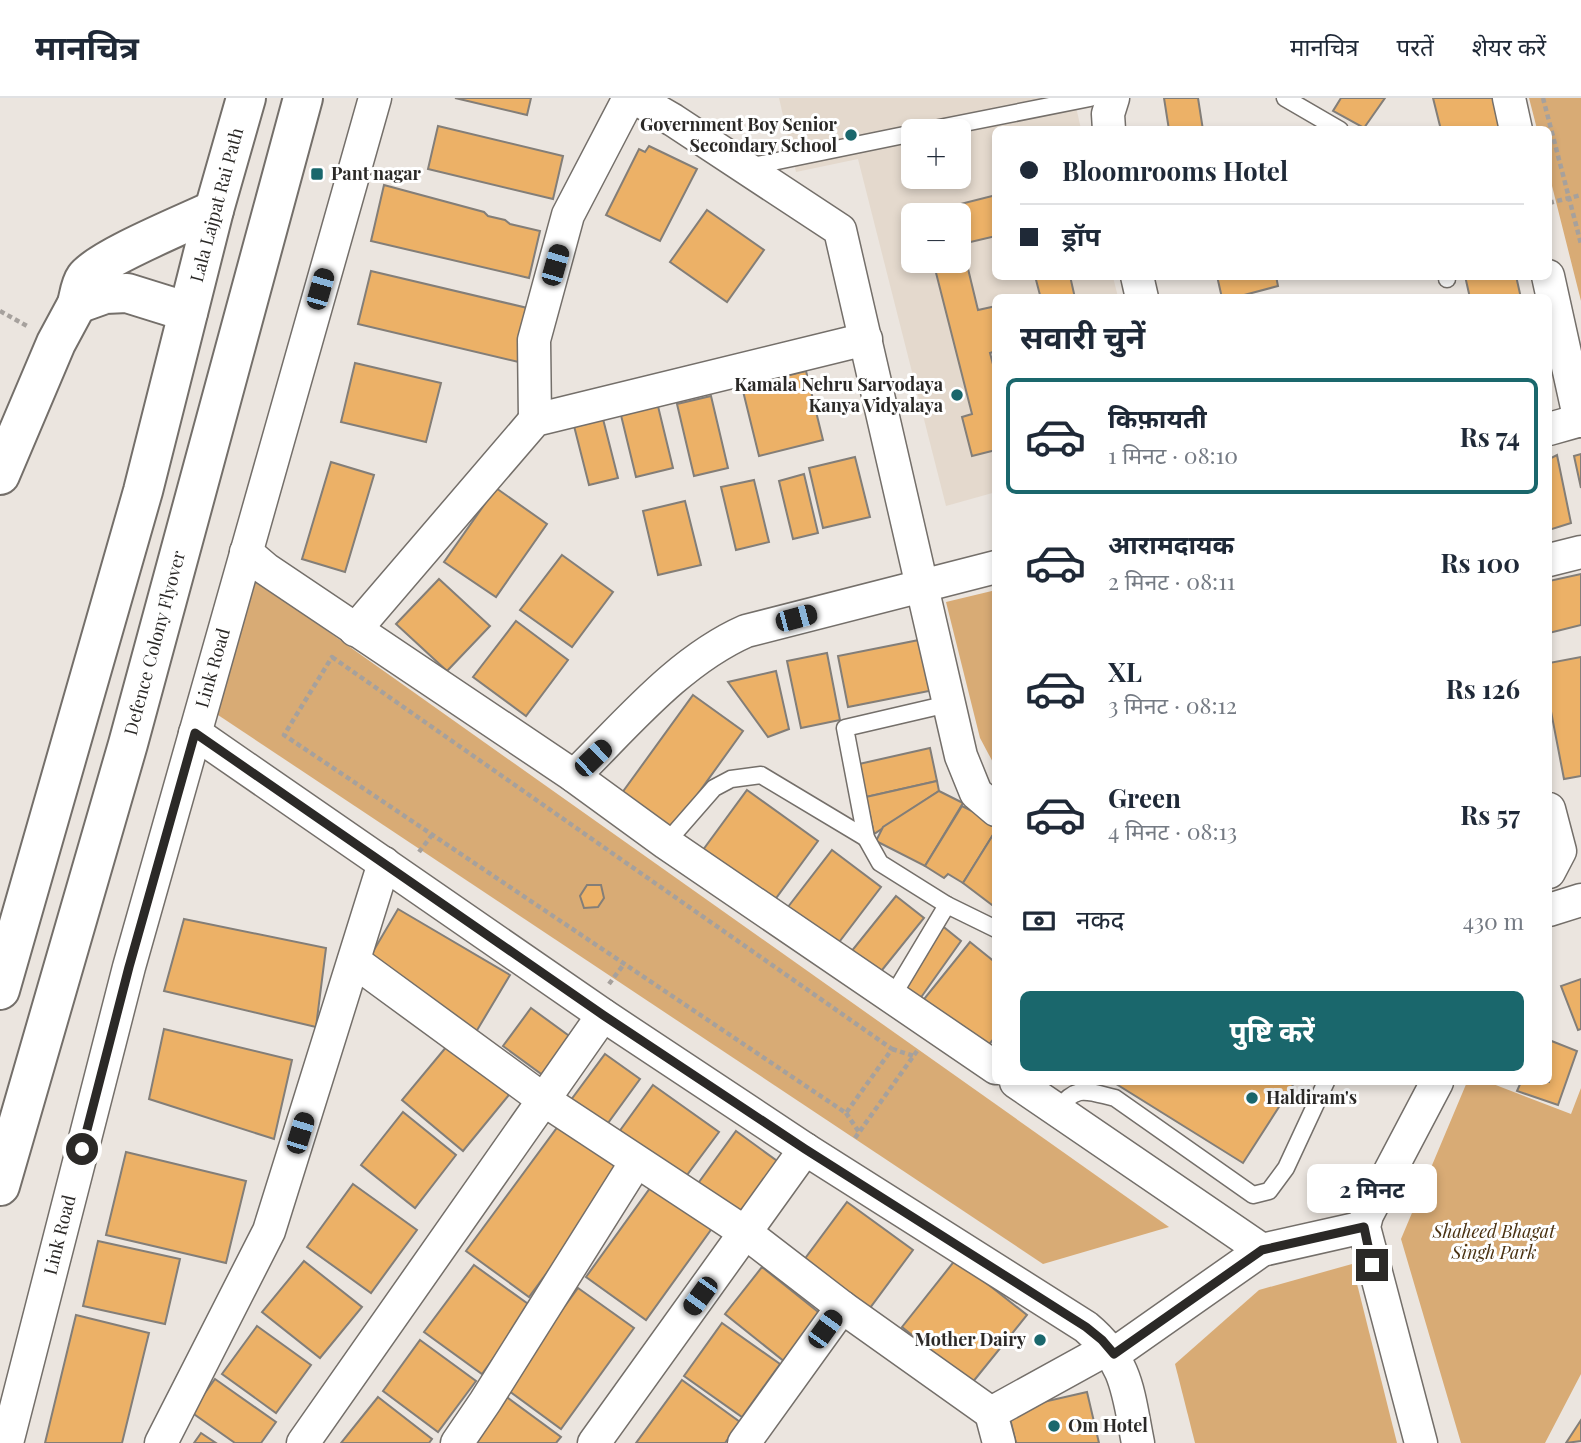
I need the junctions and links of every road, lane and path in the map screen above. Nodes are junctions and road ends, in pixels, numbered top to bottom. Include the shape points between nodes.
1 (246, 98) edge
2 (303, 98) edge
3 (375, 98) edge
4 (629, 98) edge
5 (635, 98) edge
6 (1090, 98) edge
7 (1113, 98) edge
8 (1285, 98) edge
9 (1509, 98) edge
10 (1543, 98) edge
11 (680, 109) edge
12 (971, 122) edge
13 (1109, 126) edge
14 (1333, 126) edge
15 (1515, 126) edge
16 (1551, 126) edge
17 (1552, 131) edge
18 (901, 136) edge
19 (745, 167) junction
20 (1581, 195) edge
21 (1570, 198) junction
22 (1552, 203) edge
23 (214, 210) junction
24 (1581, 244) edge
25 (1549, 280) edge
26 (77, 304) junction
27 (188, 312) junction
28 (866, 339) junction
29 (535, 420) junction
30 (1581, 421) edge
31 (1552, 428) edge
32 (0, 475) edge
33 (246, 551) junction
34 (1581, 552) edge
35 (1552, 559) edge
36 (992, 568) edge
37 (922, 586) junction
38 (355, 630) junction
39 (948, 704) junction
40 (195, 733) junction
41 (574, 776) junction
42 (992, 807) edge
43 (1552, 823) edge
44 (866, 838) junction
45 (666, 843) junction
46 (1560, 859) edge
47 (384, 863) junction
48 (1581, 900) edge
49 (947, 905) junction
50 (1552, 909) edge
51 (992, 927) edge
52 (354, 961) junction
53 (0, 990) edge
54 (892, 997) junction
55 (603, 1015) junction
56 (892, 1049) junction
57 (918, 1049) dead end
58 (914, 1056) junction
59 (992, 1065) edge
60 (1020, 1085) edge
61 (1325, 1085) edge
62 (1435, 1085) edge
63 (544, 1100) junction
64 (1057, 1110) junction
65 (846, 1113) junction
66 (859, 1132) junction
67 (855, 1138) dead end
68 (805, 1149) junction
69 (636, 1162) junction
70 (0, 1186) edge
71 (1364, 1227) junction
72 (746, 1233) junction
73 (1262, 1250) junction
74 (842, 1307) junction
75 (1111, 1351) junction
76 (991, 1413) junction
77 (7, 1443) edge
78 (161, 1443) edge
79 (303, 1443) edge
80 (457, 1443) edge
81 (594, 1443) edge
82 (744, 1443) edge
83 (999, 1443) edge
84 (1138, 1443) edge
85 (1420, 1443) edge

1 - 23 main road, Lala Lajpat Rai Path
2 - 70 main road, Defence Colony Flyover via 128,744
3 - 33 street, Link Road
4 - 29 street via 568,215 534,340
5 - 11 street
6 - 12 lane
7 - 13 street
8 - 14 lane
9 - 15 street
10 - 16 path
11 - 19 street
17 - 21 path
18 - 19 lane
19 - 28 street via 840,230
20 - 21 path
21 - 22 path
21 - 24 path
23 - 26 main road via 92,271
23 - 27 main road, Lala Lajpat Rai Path
25 - 30 street
26 - 27 main road via 127,292
26 - 32 main road
27 - 53 main road via 166,406
28 - 29 street
28 - 37 street
29 - 38 street
30 - 31 street
33 - 38 street
33 - 40 street, Link Road
34 - 35 street
36 - 37 street
37 - 39 street
37 - 41 street via 746,631 721,642 668,683
38 - 41 street
39 - 42 street via 976,793
39 - 44 lane via 845,728
40 - 47 street
40 - 77 street, Link Road via 129,967
41 - 45 street
43 - 46 street
44 - 45 lane via 761,775 731,779 714,788
44 - 49 lane via 880,863
45 - 54 street
47 - 52 street
47 - 55 street
48 - 50 street
49 - 51 lane
49 - 54 lane
52 - 63 street
52 - 78 street via 269,1231
54 - 59 street
55 - 63 street
55 - 68 street
56 - 58 path
56 - 65 path
56 - 65 path via 332,657 284,735
57 - 58 path
58 - 66 path
60 - 64 street
61 - 64 lane via 1286,1168 1269,1191 1253,1195 1115,1098 1075,1092
62 - 71 street
63 - 69 street
63 - 79 street
64 - 73 street
65 - 66 path
66 - 67 path
68 - 72 street
68 - 75 street via 1086,1327
69 - 72 street
69 - 80 street
71 - 73 street
71 - 85 street
72 - 74 street
72 - 81 street
73 - 75 street
74 - 76 street
74 - 82 street
75 - 76 street
75 - 84 street via 1125,1381
76 - 83 street

